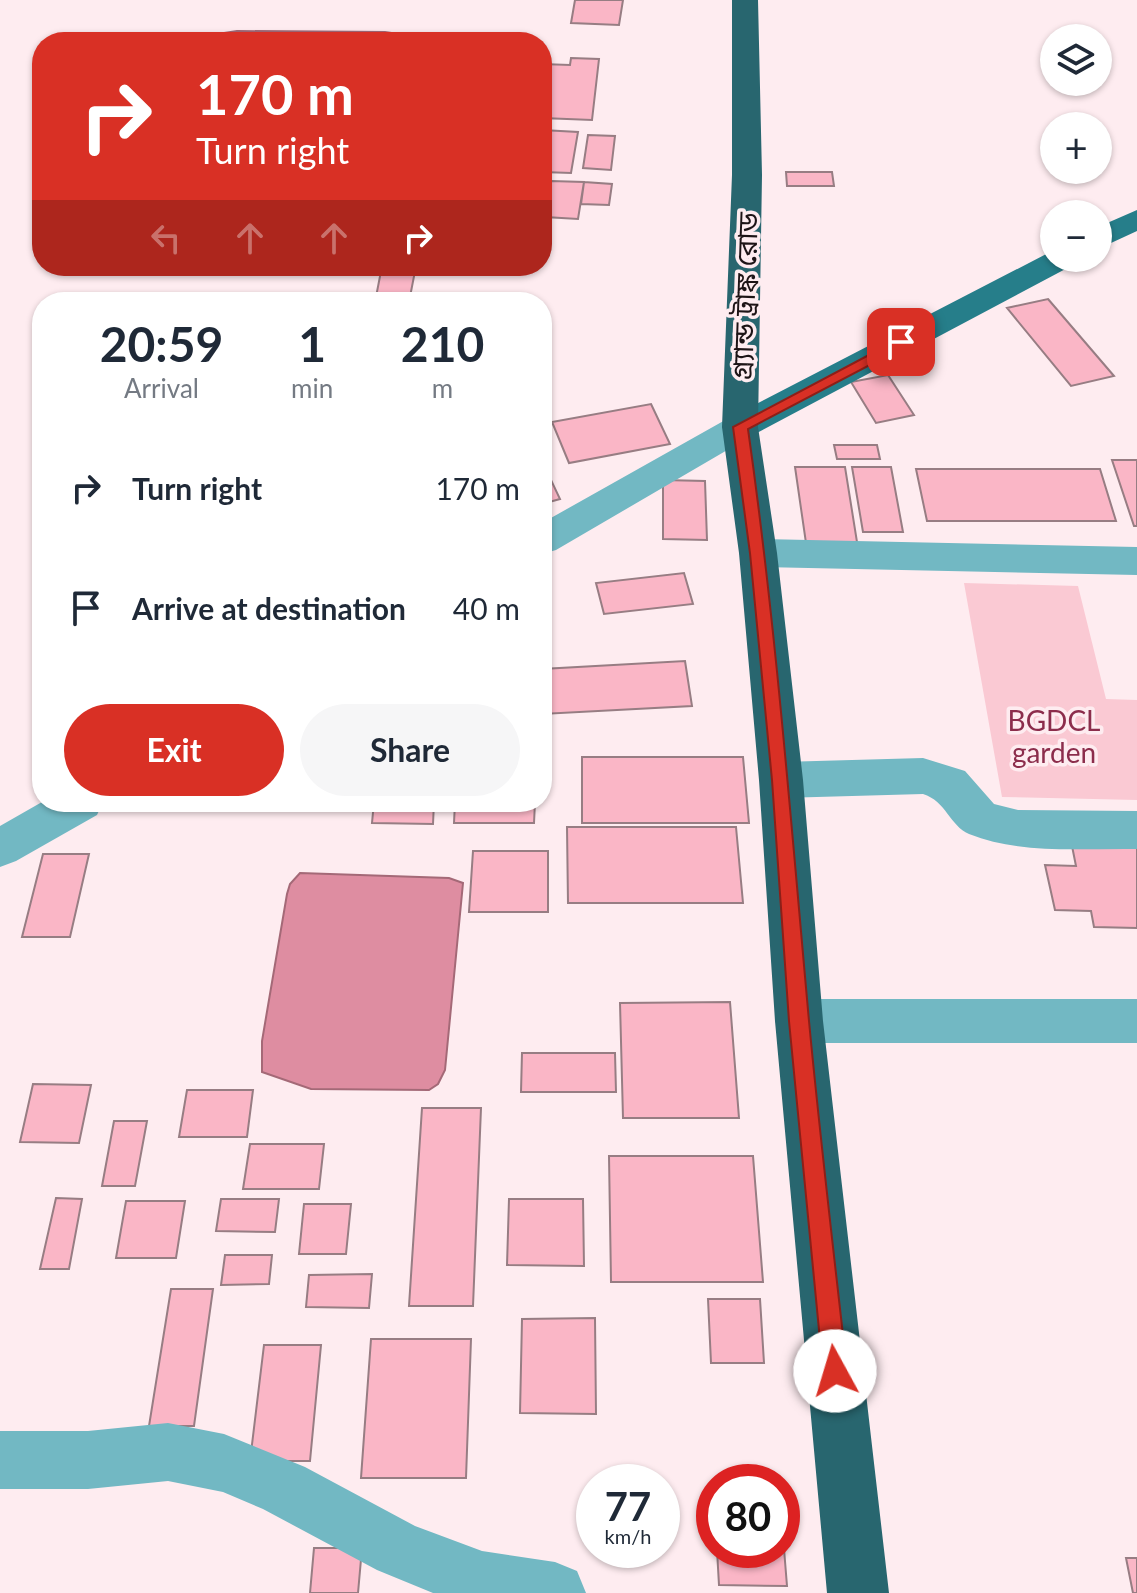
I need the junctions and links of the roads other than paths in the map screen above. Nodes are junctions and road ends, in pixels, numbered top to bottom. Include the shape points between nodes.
1 (745, 0) edge
2 (1137, 219) edge
3 (1112, 232) edge
4 (1040, 270) edge
5 (740, 427) junction
6 (552, 534) edge
7 (758, 553) junction
8 (1137, 561) edge
9 (781, 780) junction
10 (63, 812) edge
11 (1137, 830) edge
12 (0, 848) edge
13 (799, 1021) junction
14 (1137, 1021) edge
15 (0, 1460) edge
16 (555, 1593) edge
17 (858, 1593) edge

1 - 5 highway, গ্র্যান্ড ট্রাঙ্ক রোড via 747,175
2 - 3 main road
4 - 5 main road
5 - 6 street
5 - 7 highway, গ্র্যান্ড ট্রাঙ্ক রোড
7 - 8 street
7 - 9 highway, গ্র্যান্ড ট্রাঙ্ক রোড
9 - 11 street via 923,776 950,784 980,819 993,823 1018,829
9 - 13 highway, গ্র্যান্ড ট্রাঙ্ক রোড
10 - 12 street
13 - 14 street
13 - 17 highway, গ্র্যান্ড ট্রাঙ্ক রোড
15 - 16 street via 88,1460 168,1452 224,1463 284,1488 398,1549 482,1582

